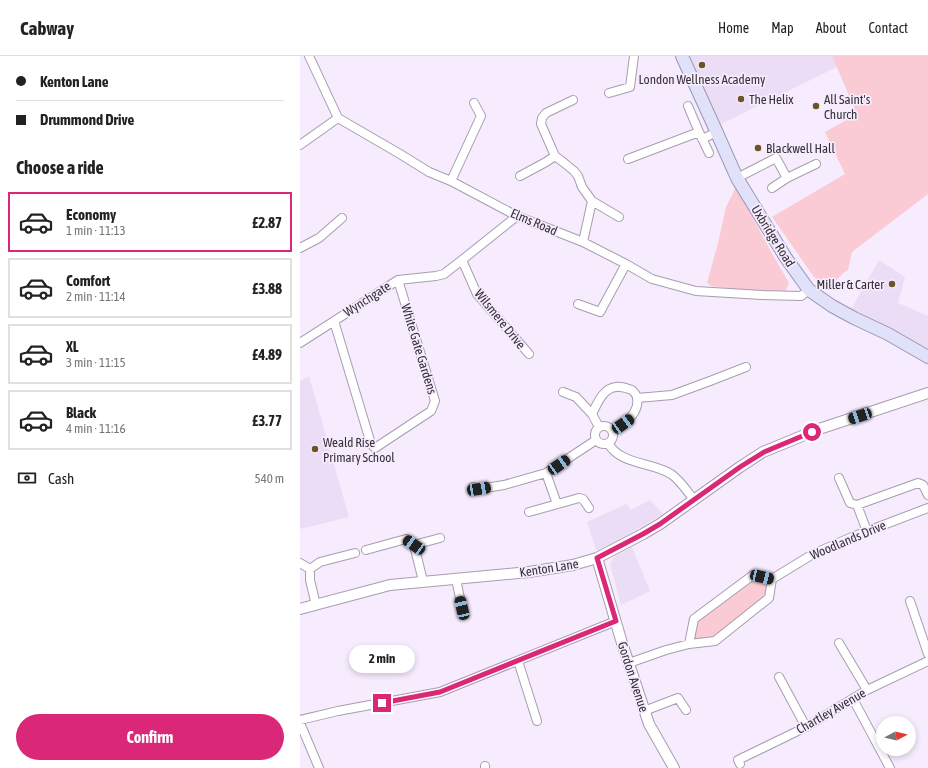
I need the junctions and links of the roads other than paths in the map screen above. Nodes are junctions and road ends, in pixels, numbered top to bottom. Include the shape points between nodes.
1 (309, 56) edge
2 (634, 56) edge
3 (682, 56) edge
4 (609, 93) dead end
5 (573, 100) dead end
6 (474, 103) dead end
7 (688, 106) dead end
8 (338, 118) junction
9 (717, 132) junction
10 (700, 136) junction
11 (300, 145) edge
12 (709, 153) dead end
13 (555, 156) junction
14 (628, 159) dead end
15 (816, 164) dead end
16 (520, 176) dead end
17 (737, 178) junction
18 (787, 178) junction
19 (451, 181) junction
20 (772, 188) dead end
21 (592, 201) junction
22 (517, 216) junction
23 (619, 217) dead end
24 (342, 218) dead end
25 (583, 242) junction
26 (300, 248) edge
27 (462, 260) junction
28 (626, 264) junction
29 (398, 280) junction
30 (809, 290) junction
31 (578, 304) dead end
32 (334, 321) junction
33 (300, 343) edge
34 (529, 354) dead end
35 (928, 357) edge
36 (746, 367) dead end
37 (563, 392) dead end
38 (928, 393) edge
39 (637, 398) junction
40 (592, 414) junction
41 (599, 427) junction
42 (612, 431) junction
43 (596, 440) junction
44 (608, 443) junction
45 (546, 473) junction
46 (839, 478) dead end
47 (473, 487) dead end
48 (928, 495) edge
49 (694, 500) junction
50 (557, 504) junction
51 (857, 505) junction
52 (589, 508) dead end
53 (928, 508) edge
54 (528, 512) dead end
55 (867, 532) junction
56 (440, 538) dead end
57 (414, 545) junction
58 (366, 550) dead end
59 (355, 553) dead end
60 (597, 558) junction
61 (300, 563) edge
62 (310, 569) junction
63 (456, 579) junction
64 (772, 579) junction
65 (422, 581) junction
66 (910, 601) dead end
67 (316, 605) junction
68 (462, 608) dead end
69 (300, 609) edge
70 (616, 621) junction
71 (839, 643) dead end
72 (689, 644) junction
73 (928, 654) edge
74 (518, 660) junction
75 (928, 661) edge
76 (629, 663) junction
77 (779, 677) dead end
78 (867, 690) junction
79 (853, 699) junction
80 (686, 710) dead end
81 (644, 711) junction
82 (300, 720) edge
83 (537, 721) dead end
84 (300, 723) edge
85 (806, 727) junction
86 (740, 764) dead end
87 (318, 768) edge
88 (674, 768) edge
89 (890, 768) edge

1 - 8 street
2 - 4 street via 630,86
3 - 9 main road, Uxbridge Road
5 - 13 street via 546,113 542,118 542,128
6 - 19 street via 481,116
7 - 10 street
8 - 11 street
8 - 19 street, Elms Road via 429,172
9 - 10 street
9 - 17 main road, Uxbridge Road
10 - 12 street
10 - 14 street
13 - 16 street
13 - 21 street via 574,171
15 - 18 street
17 - 18 street via 776,158
17 - 30 main road, Uxbridge Road via 786,258
18 - 20 street
19 - 22 street, Elms Road
21 - 23 street
21 - 25 street
22 - 25 street, Elms Road
22 - 27 street, Wynchgate
24 - 26 street via 319,238
25 - 28 street, Elms Road
27 - 29 street, Wynchgate via 444,274
27 - 34 street, Wilsmere Drive via 477,294
28 - 30 street, Elms Road via 652,279 696,291 802,296
28 - 31 street via 600,312
29 - 32 street, Wynchgate
29 - 32 street, White Gate Gardens via 435,401 431,411 376,448 371,444
30 - 35 main road, Uxbridge Road via 832,306
32 - 33 street, Wynchgate
36 - 39 street via 672,394
37 - 40 street via 576,397
38 - 49 street, Kenton Lane via 819,429 764,452
39 - 40 street via 632,390 616,387 607,390 598,400
39 - 42 street via 636,407 629,419
40 - 41 street
41 - 42 street via 604,425
41 - 43 street via 595,431
42 - 44 street via 613,436
43 - 44 street
43 - 45 street
44 - 49 street via 628,460 671,474
45 - 47 street via 504,485 479,489
45 - 50 street
46 - 51 street via 850,503
48 - 51 street via 923,485 918,483
49 - 60 street, Kenton Lane via 660,524
50 - 52 street via 579,498 583,499
50 - 54 street
51 - 55 street
53 - 55 street, Woodlands Drive
55 - 64 street, Woodlands Drive via 814,554
56 - 57 street
57 - 58 street via 406,539
57 - 65 street
59 - 62 street via 320,562
60 - 63 street, Kenton Lane via 529,572
60 - 70 street, Gordon Avenue
61 - 62 street
62 - 67 street
63 - 65 street, Kenton Lane
63 - 68 street
64 - 72 street via 769,598 715,641
64 - 72 street via 753,575 694,619
65 - 67 street, Kenton Lane via 390,585
66 - 73 street
67 - 69 street, Kenton Lane
70 - 74 street
70 - 76 street, Gordon Avenue
71 - 78 street
72 - 76 street
74 - 82 street via 440,692
74 - 83 street
75 - 78 street, Chartley Avenue
76 - 81 street, Gordon Avenue
77 - 85 street
78 - 79 street, Chartley Avenue
79 - 85 street, Chartley Avenue
79 - 89 street
80 - 81 street via 678,698
81 - 88 street, Gordon Avenue
84 - 87 street
85 - 86 street, Chartley Avenue via 738,760

